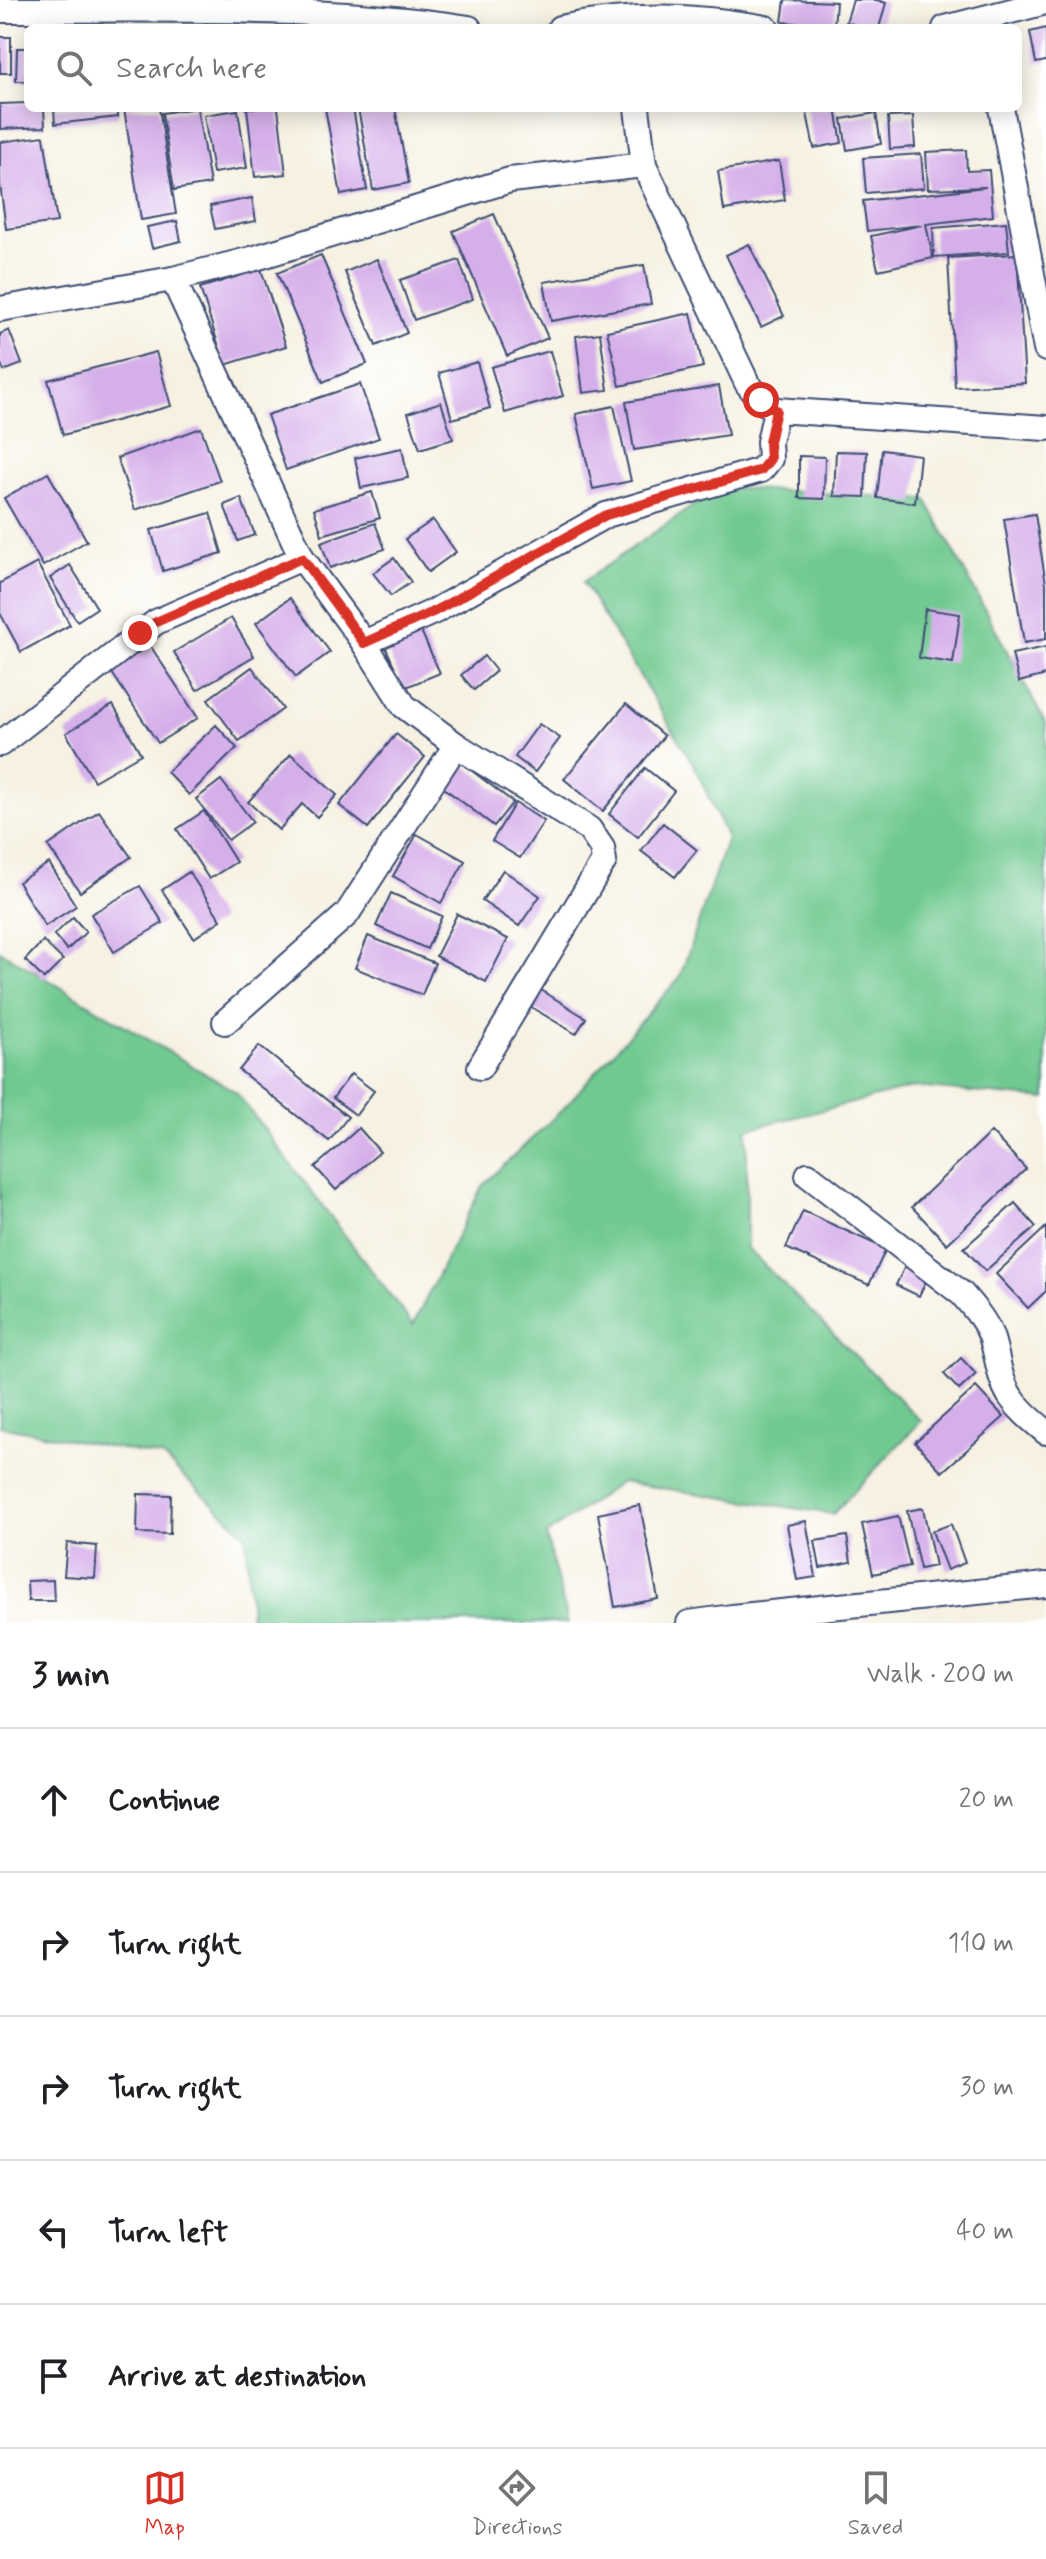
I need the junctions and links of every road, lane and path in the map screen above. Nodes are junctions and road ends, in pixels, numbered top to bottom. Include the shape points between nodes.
1 (1046, 2) edge
2 (0, 10) edge
3 (625, 23) edge
4 (985, 23) edge
5 (443, 24) edge
6 (742, 24) edge
7 (637, 112) edge
8 (1002, 112) edge
9 (644, 165) junction
10 (173, 279) junction
11 (0, 309) edge
12 (1046, 349) edge
13 (776, 410) junction
14 (1046, 428) edge
15 (302, 558) junction
16 (364, 643) junction
17 (0, 744) edge
18 (456, 745) junction
19 (225, 1022) dead end
20 (480, 1067) dead end
21 (808, 1175) dead end
22 (1046, 1432) edge
23 (1046, 1585) edge
24 (689, 1623) edge

1 - 4 street
2 - 5 street via 241,10
3 - 6 street via 674,16
7 - 9 street
8 - 12 street
9 - 10 street via 510,180
9 - 13 street via 747,383
10 - 11 street
10 - 15 street
13 - 14 street
13 - 16 street via 770,459 761,470 606,515 435,611
15 - 16 street
15 - 17 street via 156,622
16 - 18 street via 404,706
18 - 19 street via 347,914
18 - 20 street via 589,829 604,861
21 - 22 street via 962,1294 991,1336 1009,1395
23 - 24 street

